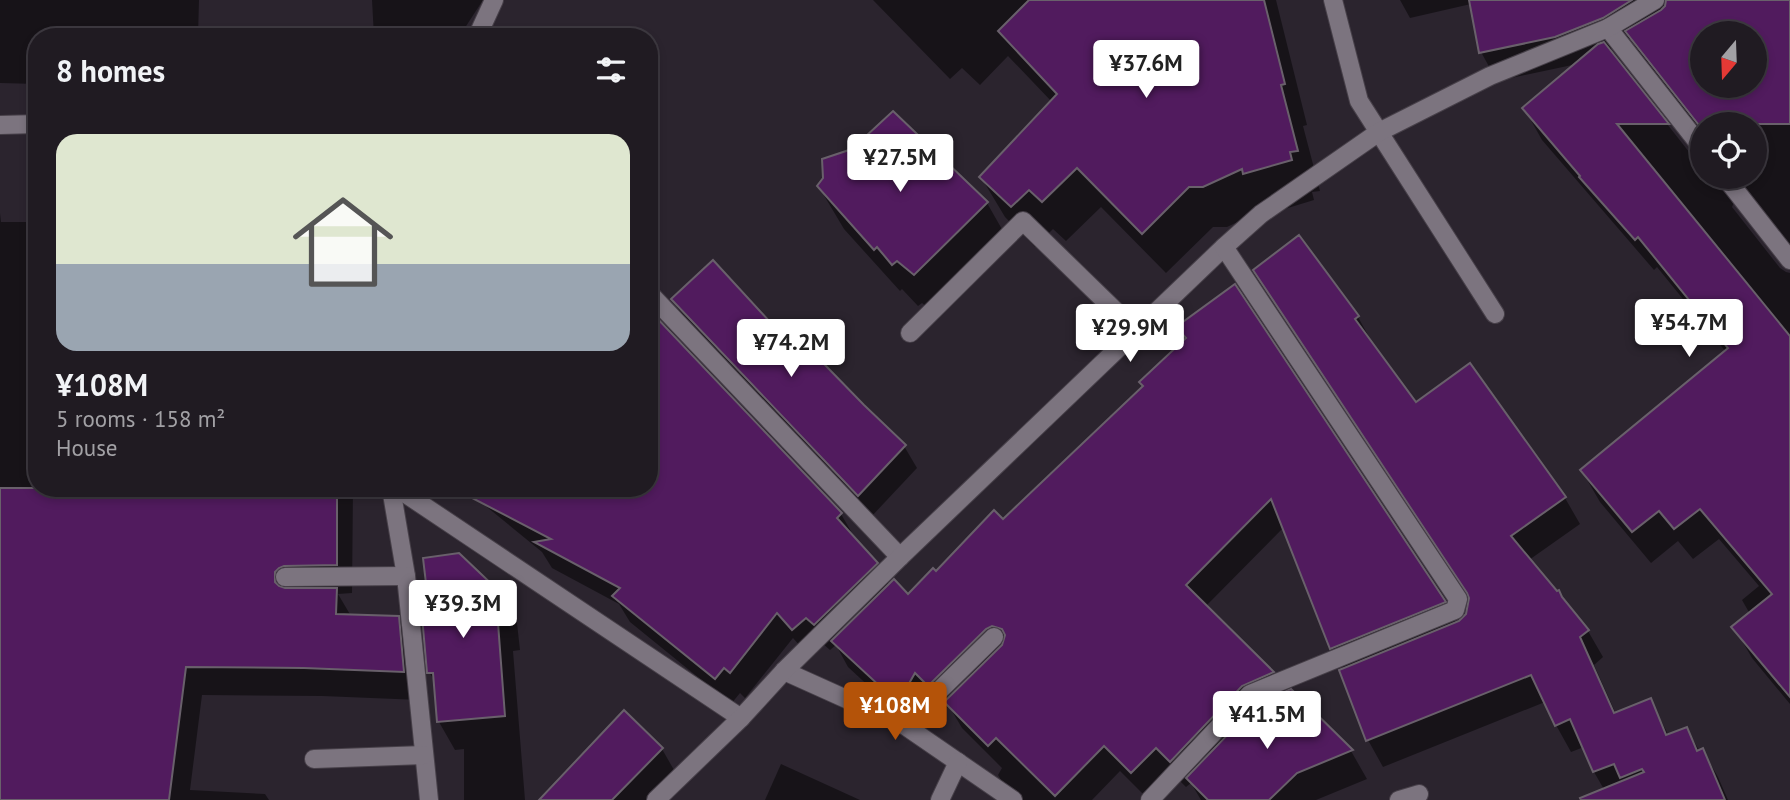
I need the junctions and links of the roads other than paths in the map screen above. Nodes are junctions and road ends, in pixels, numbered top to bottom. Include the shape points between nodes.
1 (494, 0) edge
2 (1333, 0) edge
3 (1655, 0) edge
4 (481, 28) edge
5 (1608, 28) junction
6 (28, 124) edge
7 (0, 125) edge
8 (1379, 132) junction
9 (1690, 132) edge
10 (1734, 189) edge
11 (1224, 247) junction
12 (1790, 260) edge
13 (658, 302) edge
14 (1494, 314) dead end
15 (1136, 331) junction
16 (910, 333) dead end
17 (393, 497) edge
18 (410, 497) edge
19 (900, 557) junction
20 (406, 576) junction
21 (285, 577) dead end
22 (994, 638) dead end
23 (784, 671) junction
24 (741, 718) junction
25 (904, 725) junction
26 (424, 755) junction
27 (314, 759) dead end
28 (958, 762) junction
29 (1419, 794) dead end
30 (429, 800) edge
31 (656, 800) edge
32 (940, 800) edge
33 (1013, 800) edge
34 (1150, 800) edge
35 (1399, 800) edge

1 - 4 street
2 - 8 street via 1359,101
3 - 5 street
5 - 8 street via 1490,76
5 - 9 street
6 - 7 street
8 - 11 street via 1261,214
8 - 14 street
10 - 12 street
11 - 15 street
11 - 34 street via 1458,599 1455,610 1250,694
13 - 19 street
15 - 16 street via 1023,220
15 - 19 street
17 - 20 street
18 - 24 street
19 - 23 street
20 - 21 street
20 - 26 street
22 - 25 street
23 - 24 street
23 - 25 street
24 - 31 street
25 - 28 street
26 - 27 street
26 - 30 street
28 - 32 street
28 - 33 street
29 - 35 street

